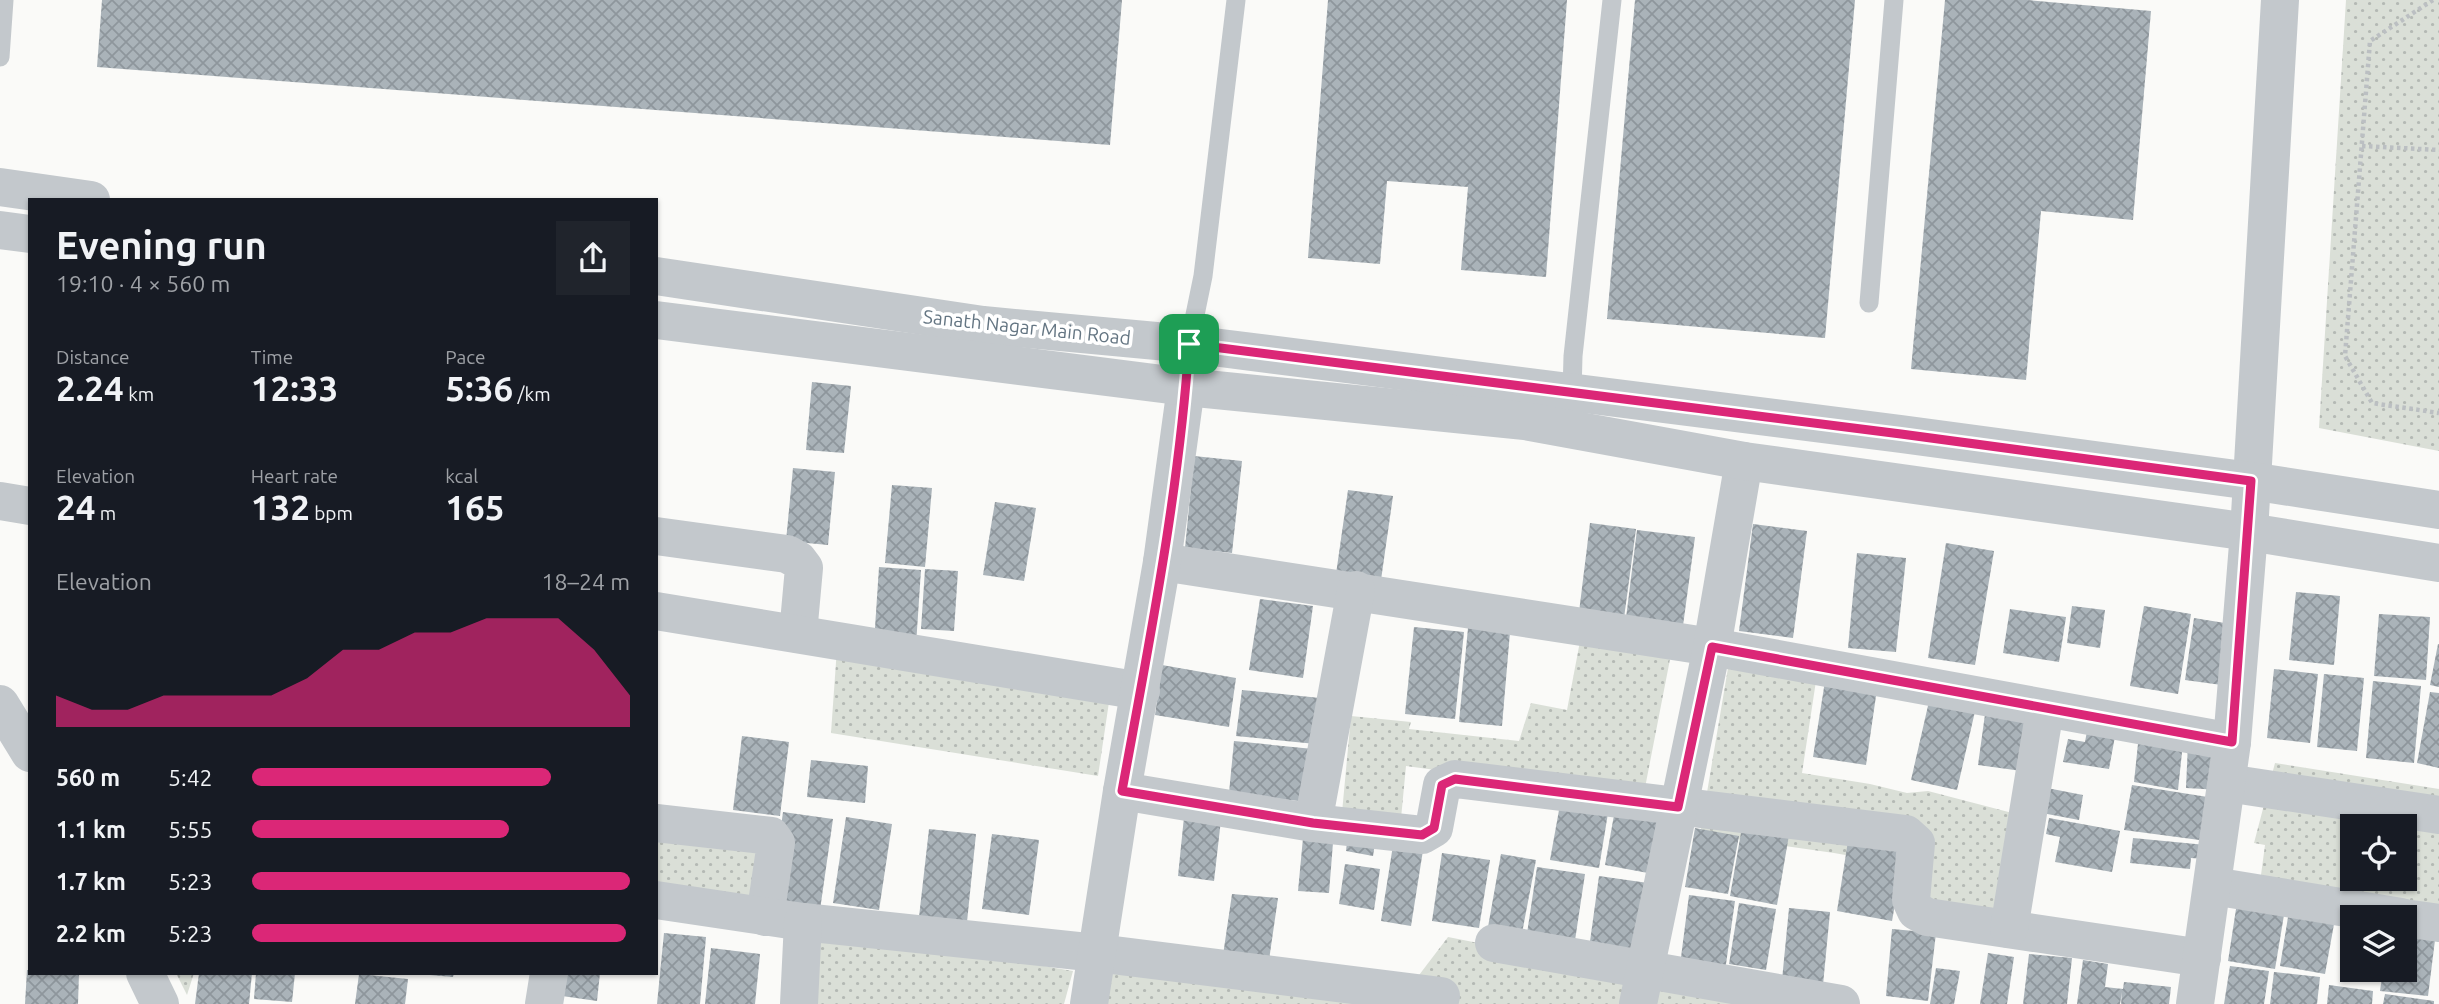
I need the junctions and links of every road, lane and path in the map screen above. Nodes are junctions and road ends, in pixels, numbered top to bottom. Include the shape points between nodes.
1 (4, 0) edge
2 (1236, 0) edge
3 (1612, 0) edge
4 (1894, 0) edge
5 (2280, 0) edge
6 (2433, 0) edge
7 (0, 57) edge
8 (2362, 146) junction
9 (2439, 150) edge
10 (0, 187) edge
11 (77, 198) edge
12 (0, 230) edge
13 (28, 234) edge
14 (658, 276) edge
15 (1869, 303) dead end
16 (658, 320) edge
17 (1189, 344) junction
18 (1186, 387) junction
19 (1572, 393) junction
20 (2439, 413) edge
21 (1744, 461) junction
22 (2251, 481) junction
23 (0, 501) edge
24 (28, 506) edge
25 (2439, 510) edge
26 (2249, 531) junction
27 (658, 536) edge
28 (1162, 562) junction
29 (2439, 563) edge
30 (1356, 590) junction
31 (658, 611) edge
32 (799, 634) junction
33 (1712, 647) junction
34 (1141, 691) junction
35 (0, 704) edge
36 (2045, 709) junction
37 (2232, 742) junction
38 (28, 749) edge
39 (2227, 783) junction
40 (1122, 791) junction
41 (1678, 807) junction
42 (2439, 814) edge
43 (658, 823) edge
44 (1313, 823) junction
45 (2213, 886) junction
46 (658, 900) edge
47 (2340, 907) edge
48 (765, 917) junction
49 (2417, 919) edge
50 (803, 922) junction
51 (2439, 923) edge
52 (2009, 929) junction
53 (1494, 943) dead end
54 (1097, 953) junction
55 (2202, 958) junction
56 (146, 975) edge
57 (548, 975) edge
58 (1641, 987) edge
59 (160, 1004) edge
60 (544, 1004) edge
61 (799, 1004) edge
62 (1089, 1004) edge
63 (1439, 1004) edge
64 (1841, 1004) edge
65 (2195, 1004) edge

1 - 7 lane
2 - 17 lane via 1203,276
3 - 19 lane
4 - 15 lane
5 - 22 street
6 - 8 path via 2370,41
8 - 9 path
8 - 20 path via 2345,356 2372,403
10 - 11 street
12 - 13 street
14 - 17 street, Sanath Nagar Main Road via 983,325
16 - 18 street
17 - 18 lane
17 - 19 street, Sanath Nagar Main Road
18 - 21 street via 1525,421
18 - 28 street
19 - 22 street, Sanath Nagar Main Road
21 - 26 street
21 - 33 street
22 - 25 street, Sanath Nagar Main Road
22 - 26 street
23 - 24 street
26 - 29 street
26 - 37 street
27 - 32 street via 787,554 798,560 804,568
28 - 30 street
28 - 34 street
30 - 33 street
30 - 44 street
31 - 32 street
32 - 34 street
33 - 36 street
33 - 41 street
34 - 40 street
35 - 38 street
36 - 37 street
36 - 52 street
37 - 39 street
39 - 42 street
39 - 45 street
40 - 44 street
40 - 54 street
41 - 44 street via 1455,779 1442,785 1434,828 1422,835
41 - 52 street via 1906,834 1916,843 1911,900 1916,911 1927,917
41 - 58 street
43 - 48 street via 775,839
45 - 47 street
45 - 55 street
46 - 48 street
48 - 50 street
49 - 51 street
50 - 54 street
50 - 61 street
52 - 55 street
53 - 58 street
54 - 62 street
54 - 63 street via 1441,996
55 - 65 street
56 - 59 street
57 - 60 street
58 - 64 street

